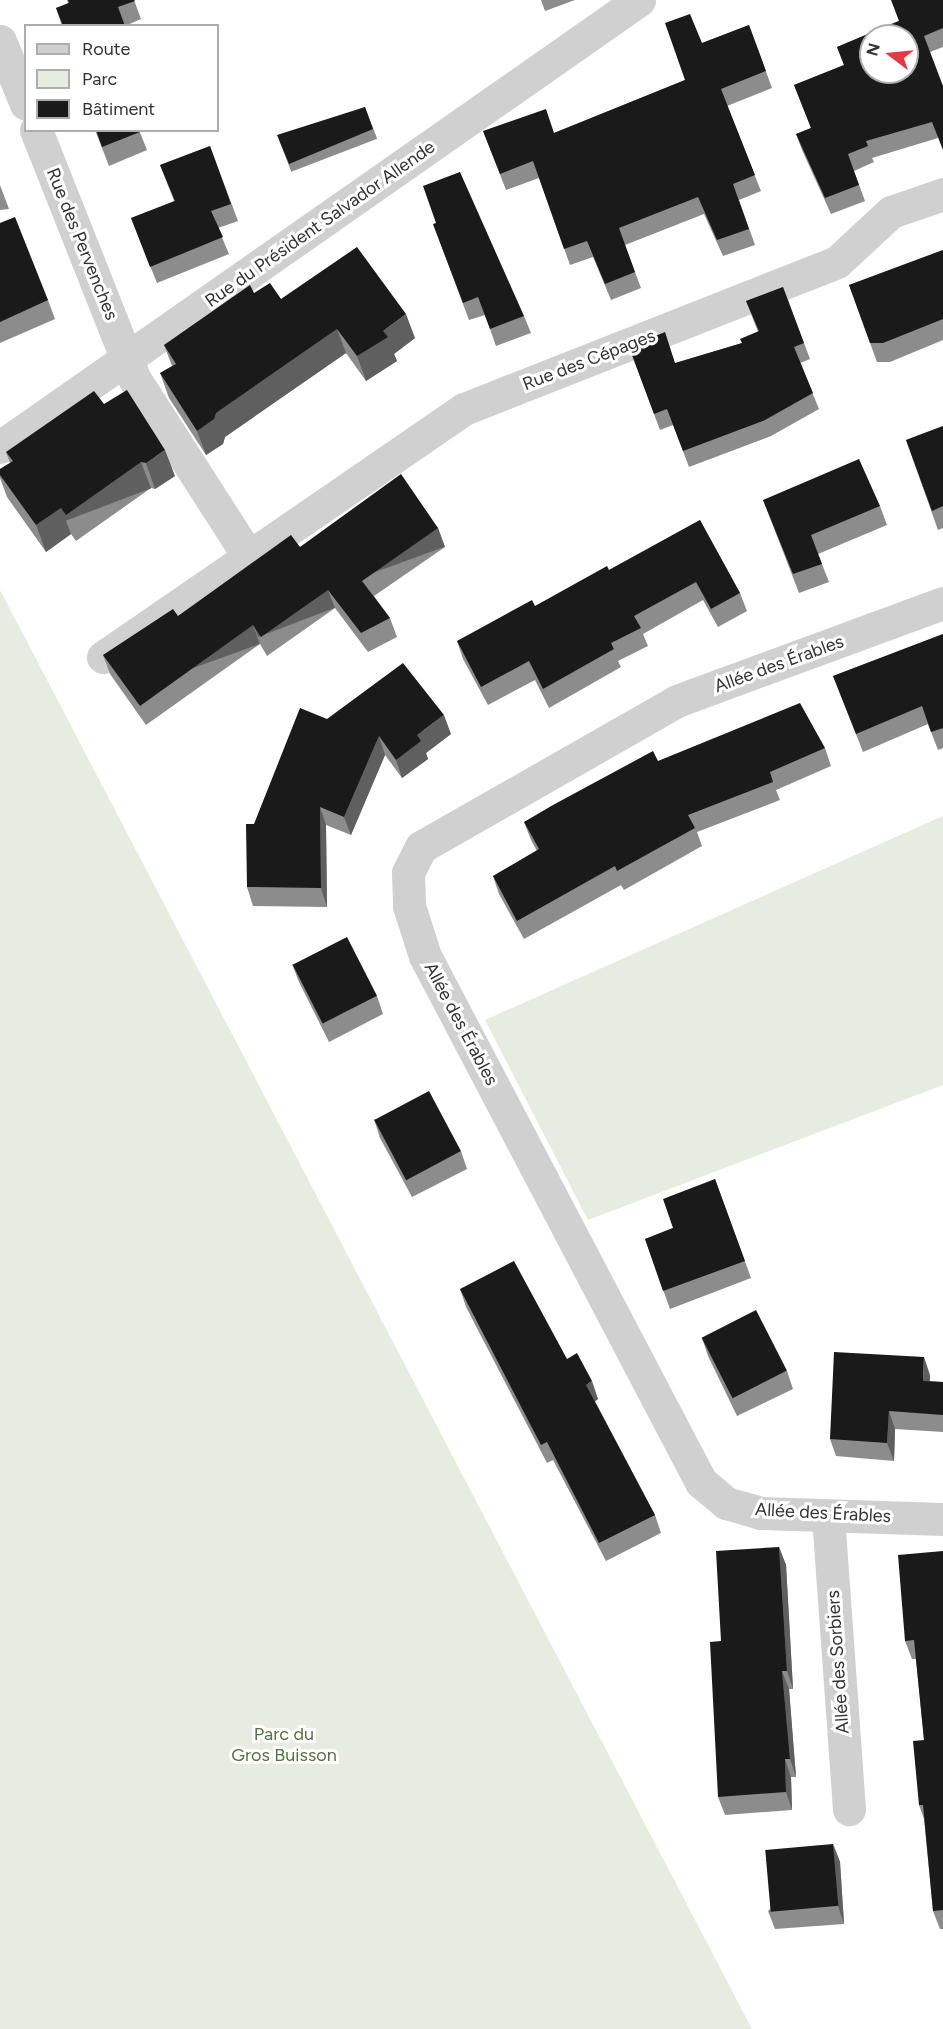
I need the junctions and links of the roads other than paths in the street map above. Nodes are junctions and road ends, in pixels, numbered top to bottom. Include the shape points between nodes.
1 (639, 0) edge
2 (0, 41) edge
3 (24, 99) edge
4 (37, 132) edge
5 (943, 194) edge
6 (127, 358) junction
7 (0, 447) edge
8 (249, 557) junction
9 (943, 603) edge
10 (103, 657) edge
11 (828, 1516) junction
12 (943, 1519) edge
13 (849, 1809) dead end

1 - 6 street, Rue du Président Salvador Allende
2 - 3 street
4 - 6 street, Rue des Pervenches
5 - 8 street, Rue des Cépages via 891,212 837,262 464,409
6 - 7 street, Rue du Président Salvador Allende
6 - 8 street via 134,378
8 - 10 street, Rue des Cépages
9 - 11 street, Allée des Érables via 677,701 421,847 408,873 409,906 425,956 701,1482 726,1503 760,1513
11 - 12 street, Allée des Érables
11 - 13 street, Allée des Sorbiers

